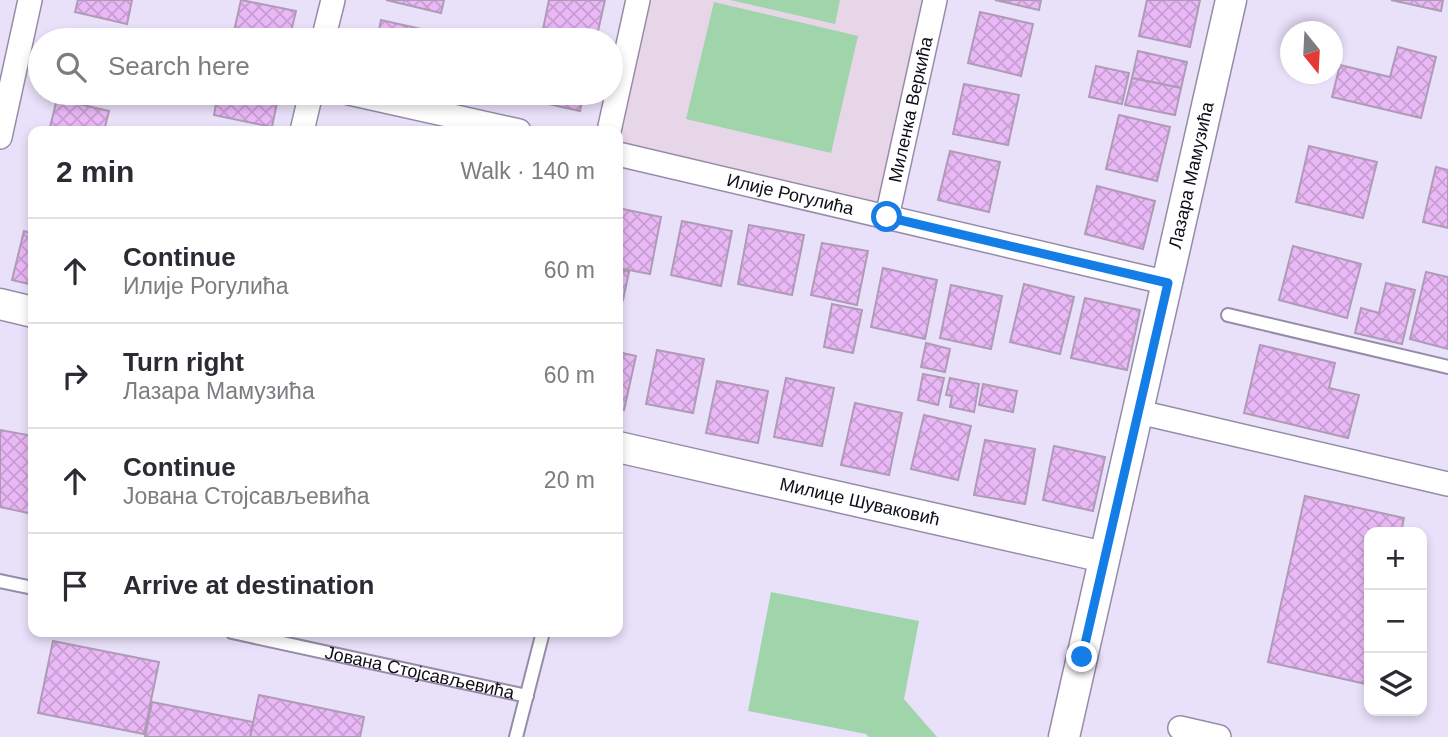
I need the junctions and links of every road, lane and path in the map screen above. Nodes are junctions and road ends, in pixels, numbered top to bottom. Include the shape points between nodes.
1 (30, 0) edge
2 (333, 0) edge
3 (638, 0) edge
4 (936, 0) edge
5 (1231, 0) edge
6 (326, 28) edge
7 (623, 68) edge
8 (308, 105) edge
9 (403, 105) edge
10 (615, 105) edge
11 (303, 126) edge
12 (497, 126) edge
13 (610, 126) edge
14 (0, 137) edge
15 (623, 155) edge
16 (887, 217) junction
17 (1168, 283) junction
18 (0, 304) edge
19 (28, 311) edge
20 (1228, 315) dead end
21 (1448, 367) edge
22 (1139, 412) junction
23 (623, 448) edge
24 (1448, 484) edge
25 (1104, 557) junction
26 (0, 581) edge
27 (28, 587) edge
28 (255, 637) edge
29 (542, 637) edge
30 (527, 696) junction
31 (1180, 728) dead end
32 (516, 737) edge
33 (1064, 737) edge
34 (1219, 737) edge

1 - 14 street
2 - 6 street
3 - 7 street
4 - 16 street, Миленка Веркића
5 - 17 street, Лазара Мамузића
8 - 11 street
9 - 12 street
10 - 13 street
15 - 16 street, Илије Рогулића
16 - 17 street, Илије Рогулића
17 - 22 street, Лазара Мамузића
18 - 19 street
20 - 21 lane
22 - 24 street
22 - 25 street, Лазара Мамузића
23 - 25 street, Милице Шуваковић
25 - 33 street
26 - 27 lane
28 - 30 lane, Јована Стојсављевића
29 - 30 lane, Јована Стојсављевића
30 - 32 lane, Јована Стојсављевића
31 - 34 street

